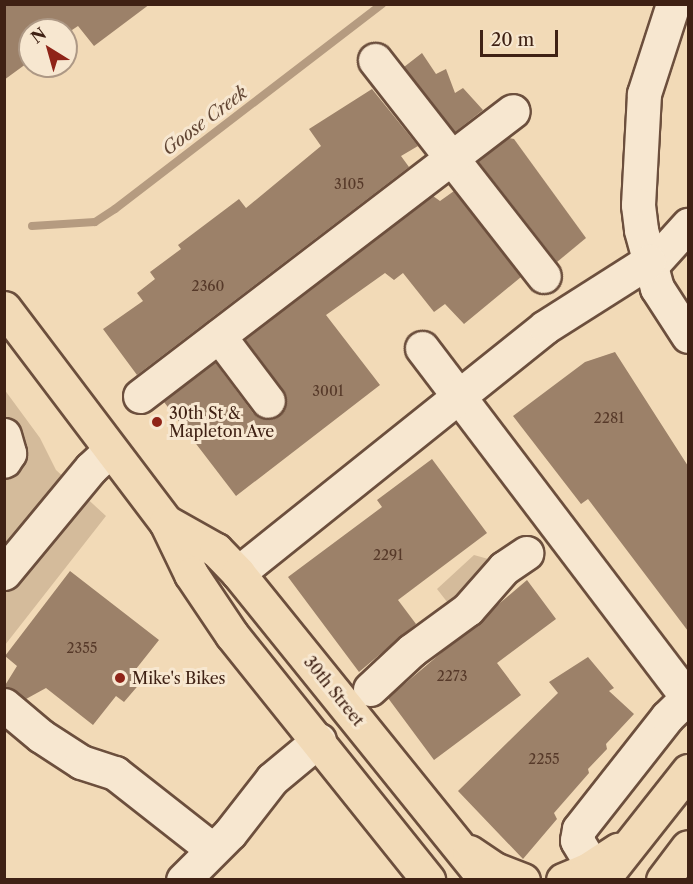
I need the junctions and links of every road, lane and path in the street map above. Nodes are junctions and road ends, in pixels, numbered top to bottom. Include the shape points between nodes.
1 (672, 4) edge
2 (375, 60) dead end
3 (513, 111) dead end
4 (452, 159) junction
5 (688, 225) edge
6 (650, 264) junction
7 (544, 276) dead end
8 (4, 308) edge
9 (219, 336) junction
10 (688, 336) edge
11 (422, 348) dead end
12 (140, 396) dead end
13 (458, 396) junction
14 (268, 400) dead end
15 (4, 435) edge
16 (110, 450) junction
17 (4, 461) edge
18 (165, 522) junction
19 (526, 553) dead end
20 (8, 562) edge
21 (238, 573) junction
22 (370, 689) dead end
23 (688, 698) edge
24 (4, 705) edge
25 (319, 740) junction
26 (688, 771) edge
27 (457, 843) junction
28 (688, 847) edge
29 (212, 849) junction
30 (586, 875) edge
31 (183, 879) edge
32 (428, 879) edge
33 (486, 879) edge
34 (523, 879) edge
35 (663, 879) edge

1 - 6 street via 648,75 638,154 641,230
2 - 4 street
3 - 4 street
4 - 7 street
4 - 9 street
5 - 6 street
6 - 10 street via 657,288
6 - 13 street via 545,327
8 - 16 main road, 30th Street
9 - 12 street
9 - 14 street
11 - 13 street
13 - 21 street
13 - 23 street
15 - 17 street via 9,453
16 - 18 main road, 30th Street
16 - 20 street
18 - 21 main road, 30th Street via 216,550
18 - 25 main road, 30th Street via 206,598
19 - 22 street via 504,568 468,609 412,650
21 - 27 main road, 30th Street
23 - 30 street via 667,717 579,829 577,840
24 - 29 street via 81,762 115,774
25 - 29 street via 272,779
25 - 32 main road, 30th Street
26 - 30 main road via 636,837
27 - 33 main road, 30th Street
27 - 34 main road via 494,869
28 - 35 main road
29 - 31 street

